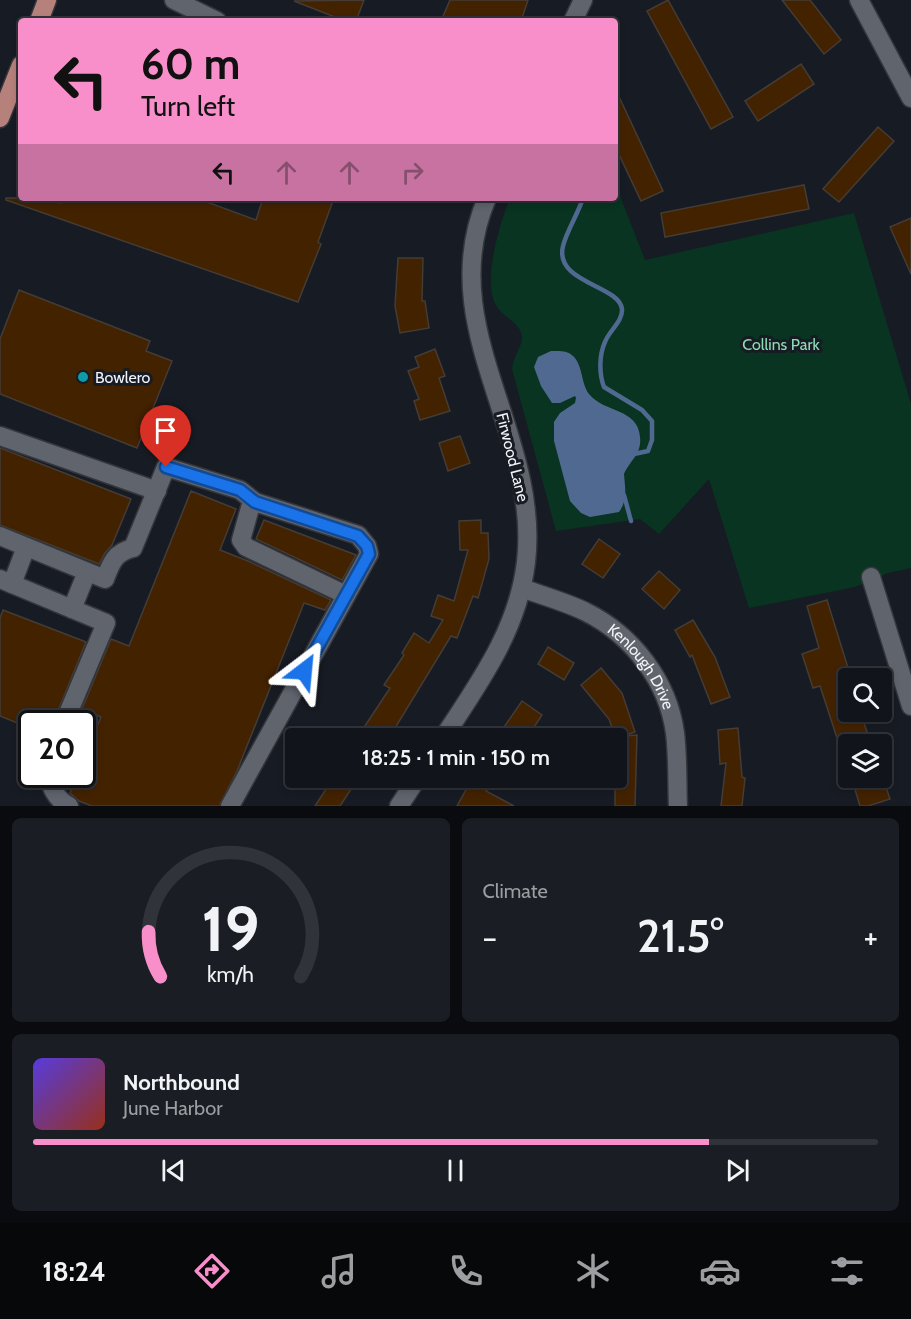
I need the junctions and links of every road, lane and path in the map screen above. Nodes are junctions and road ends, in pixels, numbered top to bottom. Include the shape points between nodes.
1 (47, 0) edge
2 (174, 0) edge
3 (583, 0) edge
4 (859, 0) edge
5 (40, 18) edge
6 (211, 18) edge
7 (574, 18) edge
8 (18, 73) edge
9 (911, 98) edge
10 (0, 118) edge
11 (486, 201) edge
12 (0, 436) edge
13 (157, 491) junction
14 (255, 502) junction
15 (0, 536) edge
16 (26, 547) junction
17 (87, 572) junction
18 (871, 577) dead end
19 (6, 581) edge
20 (522, 588) junction
21 (346, 594) junction
22 (72, 609) junction
23 (911, 706) edge
24 (69, 710) edge
25 (449, 728) edge
26 (52, 788) edge
27 (411, 788) edge
28 (69, 806) edge
29 (230, 806) edge
30 (399, 806) edge
31 (678, 806) edge

1 - 5 main road
2 - 6 street
3 - 7 street
4 - 9 street
8 - 10 main road
11 - 20 street, Firwood Lane via 476,228 470,286 477,331 524,492 527,544
12 - 13 street
13 - 14 street via 166,467 240,490
13 - 17 street via 133,548 113,558 105,579
14 - 21 street via 241,540 246,547
14 - 21 street via 358,536 369,554
15 - 16 street
16 - 17 street
16 - 19 street
17 - 22 street
18 - 23 street
19 - 22 street
20 - 25 street, Firwood Lane via 499,650
20 - 31 street, Kenlough Drive via 587,612 610,626 651,668 672,718
21 - 29 street
22 - 24 street via 106,623
26 - 28 street
27 - 30 street

